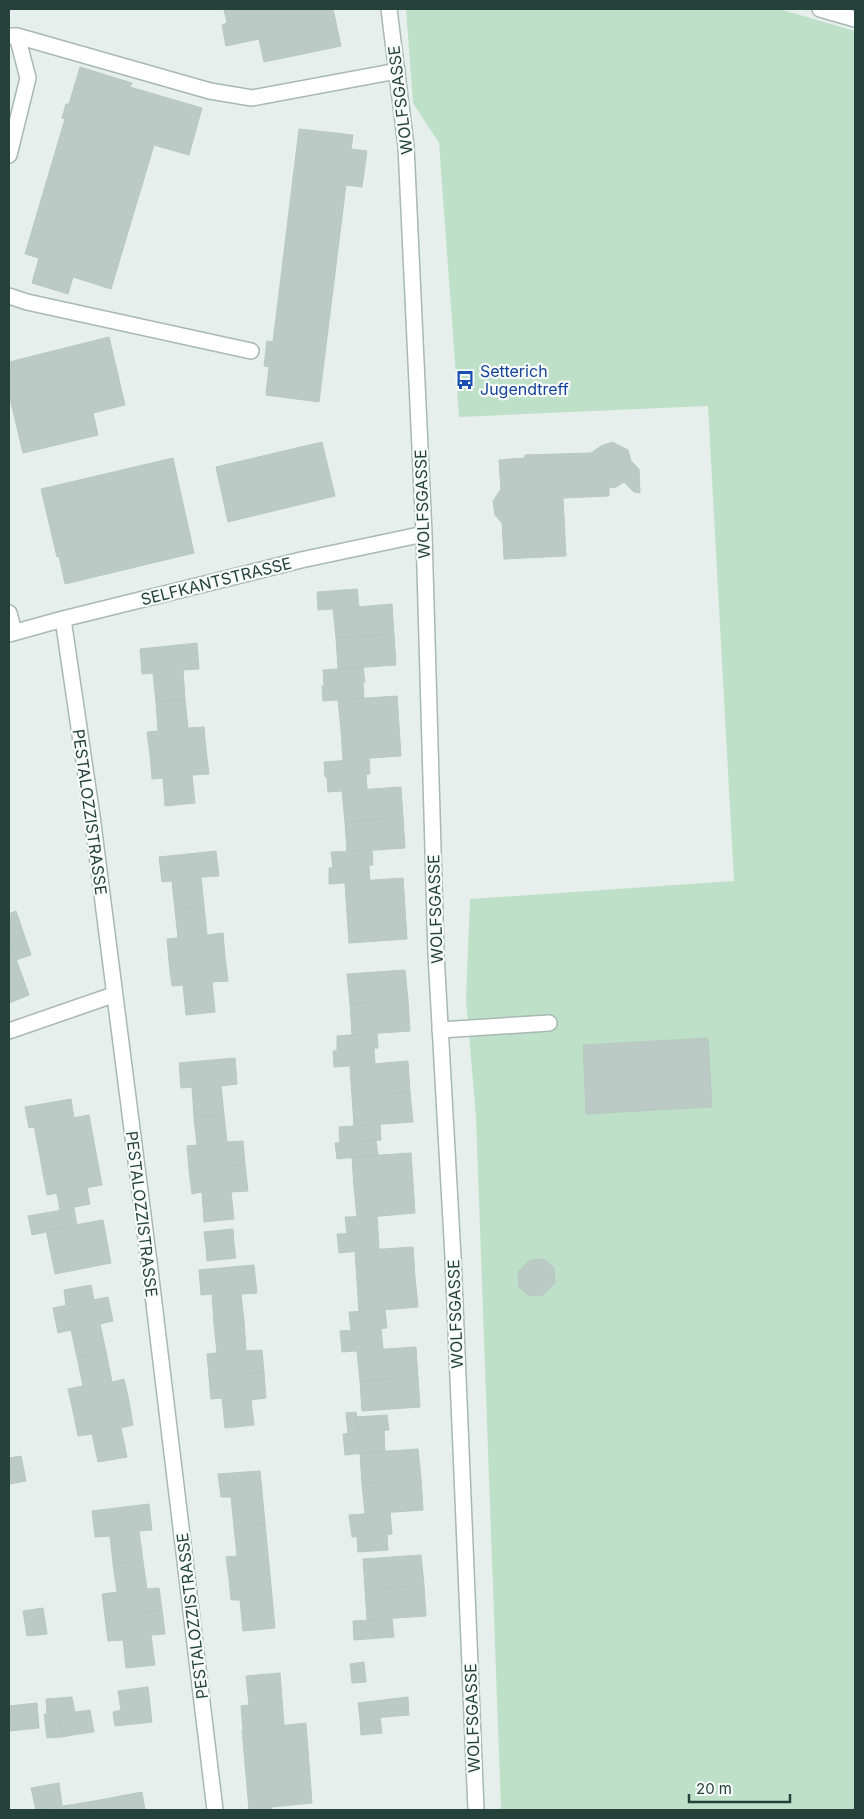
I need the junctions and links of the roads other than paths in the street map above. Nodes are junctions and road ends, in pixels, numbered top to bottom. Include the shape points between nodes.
1 (389, 9) edge
2 (820, 9) edge
3 (855, 19) edge
4 (13, 36) edge
5 (397, 71) junction
6 (9, 155) edge
7 (9, 296) edge
8 (251, 351) dead end
9 (424, 534) junction
10 (9, 613) edge
11 (63, 619) junction
12 (11, 633) edge
13 (113, 995) junction
14 (550, 1023) dead end
15 (440, 1030) junction
16 (9, 1031) edge
17 (215, 1810) edge
18 (476, 1810) edge

1 - 5 street, WOLFSGASSE
2 - 3 street
4 - 5 street via 210,91 252,98
4 - 6 street via 28,78
5 - 9 street, WOLFSGASSE via 406,146
7 - 8 street
9 - 11 street, SELFKANTSTRASSE via 301,560
9 - 15 street, WOLFSGASSE
10 - 12 street
11 - 12 street, SELFKANTSTRASSE
11 - 13 street, PESTALOZZISTRASSE via 92,816
13 - 16 street
13 - 17 street, PESTALOZZISTRASSE via 150,1270
14 - 15 street
15 - 18 street, WOLFSGASSE via 454,1267

